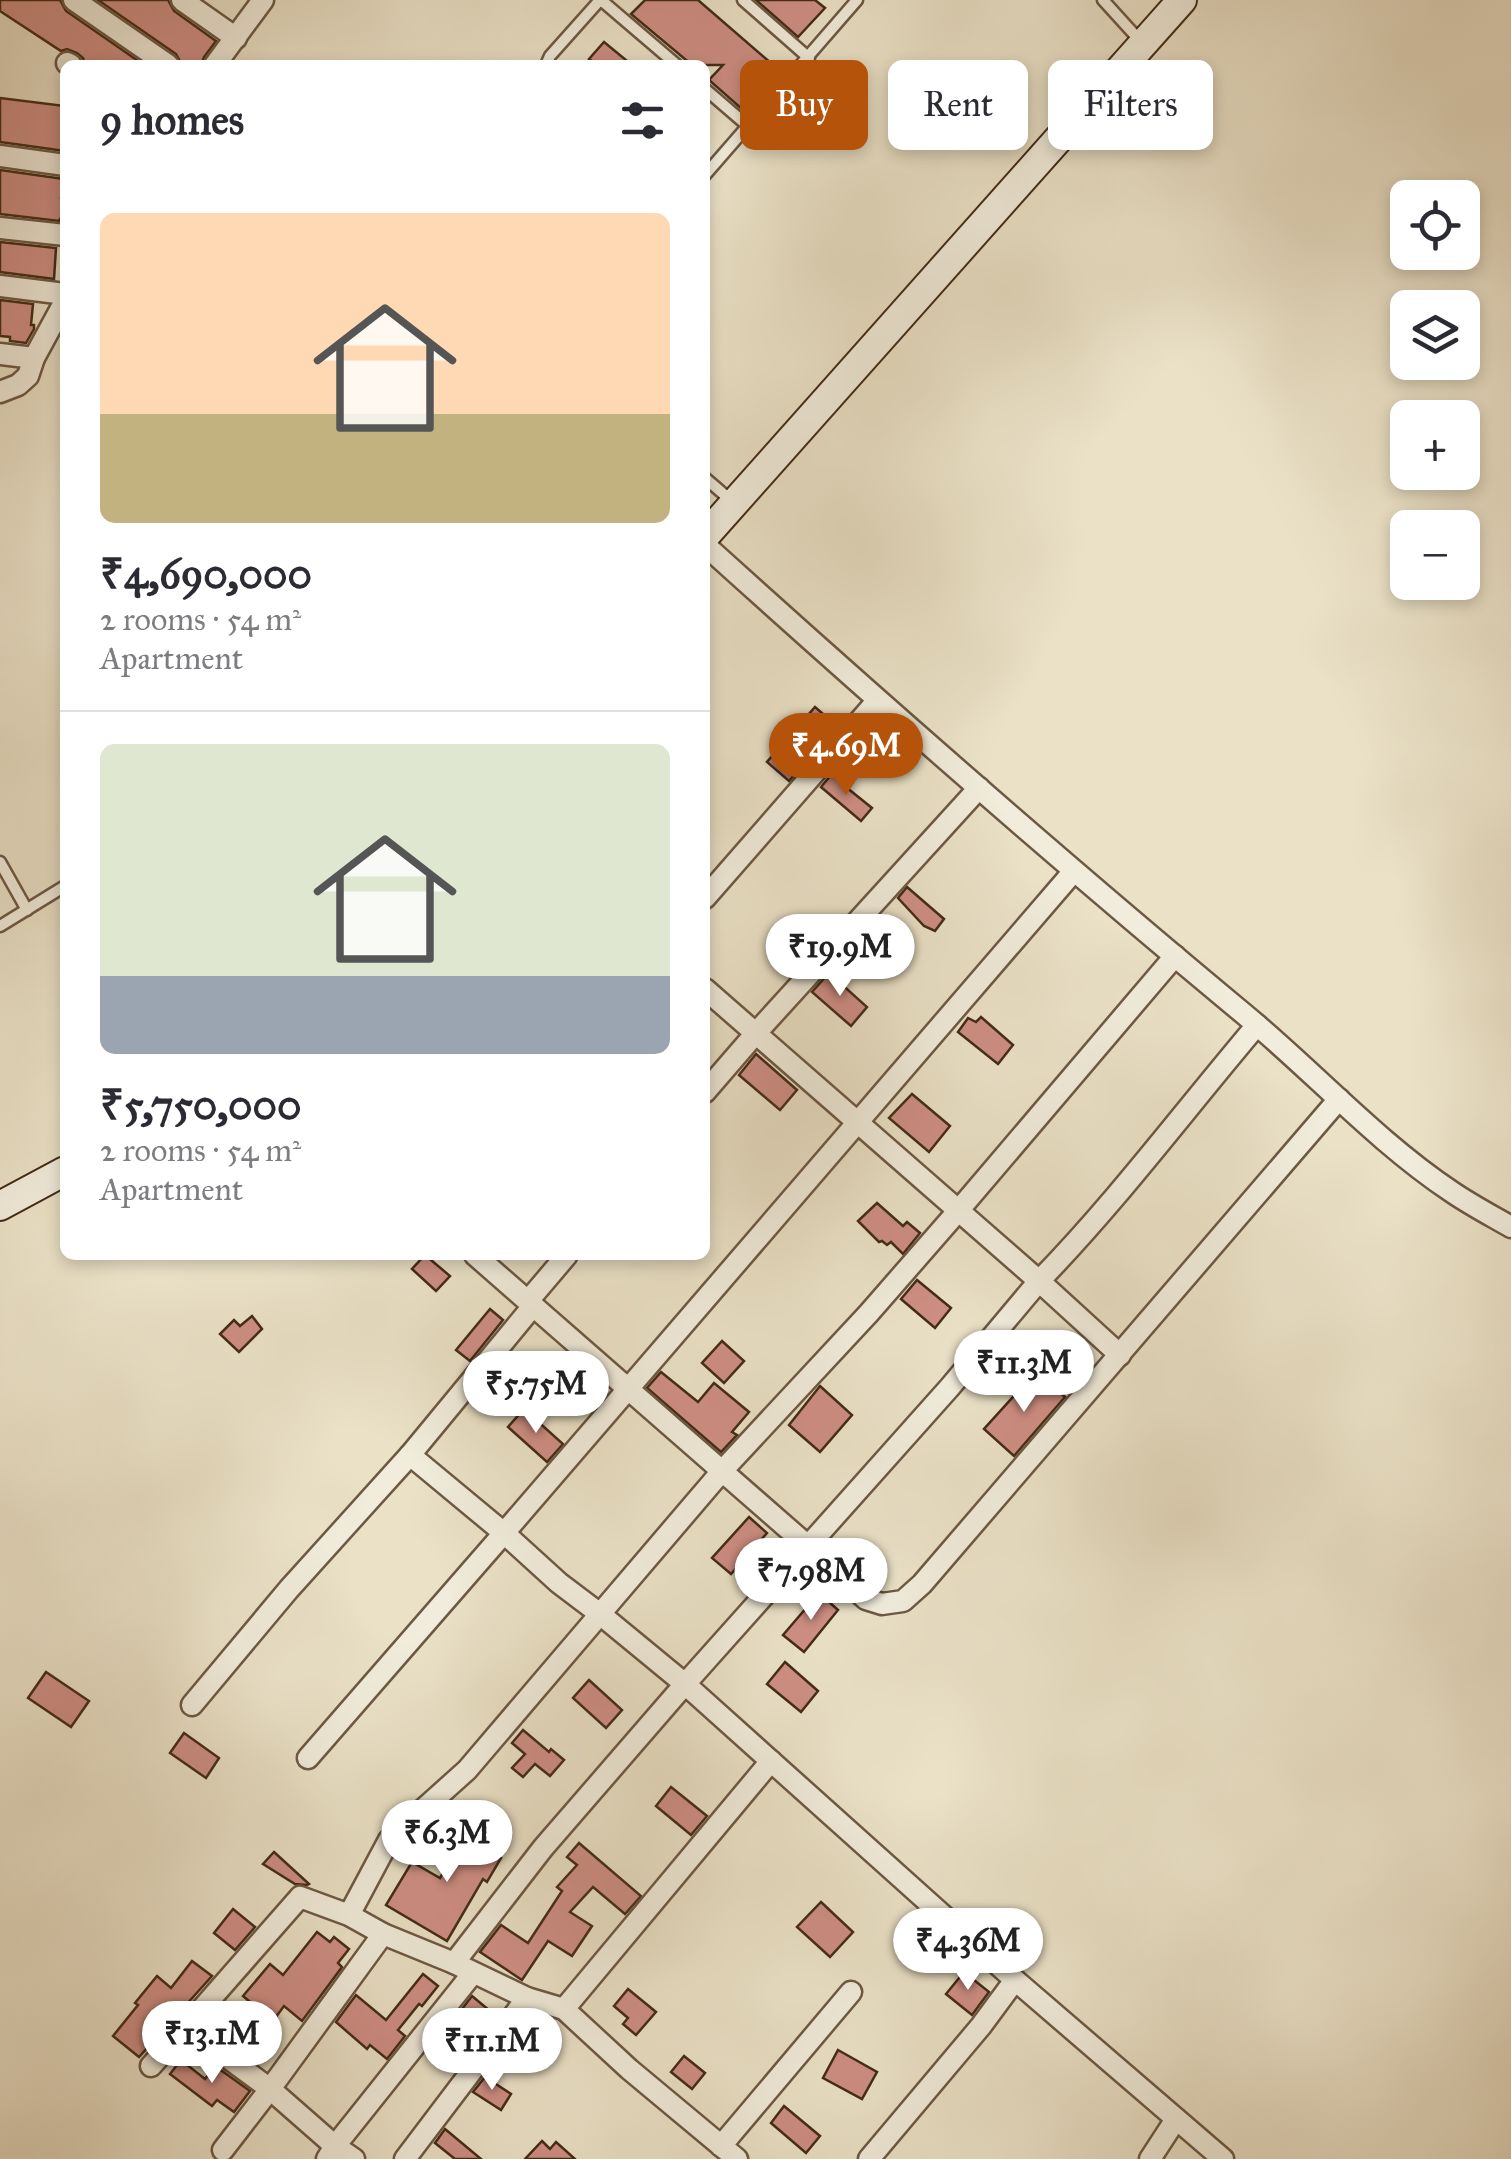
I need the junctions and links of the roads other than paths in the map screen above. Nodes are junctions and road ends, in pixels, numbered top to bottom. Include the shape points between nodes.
1 (74, 0) edge
2 (182, 0) edge
3 (263, 0) edge
4 (601, 0) edge
5 (744, 0) edge
6 (858, 0) edge
7 (1103, 0) edge
8 (1182, 0) edge
9 (236, 38) junction
10 (1144, 45) junction
11 (809, 58) joint
12 (161, 60) edge
13 (219, 60) edge
14 (548, 60) edge
15 (671, 60) edge
16 (710, 94) edge
17 (740, 119) edge
18 (740, 135) edge
19 (0, 156) edge
20 (60, 164) edge
21 (710, 169) edge
22 (0, 228) edge
23 (60, 234) edge
24 (0, 286) edge
25 (60, 296) edge
26 (60, 307) edge
27 (0, 354) edge
28 (34, 358) junction
29 (0, 392) edge
30 (710, 482) edge
31 (734, 504) junction
32 (710, 530) edge
33 (710, 550) edge
34 (877, 701) junction
35 (979, 788) junction
36 (0, 862) edge
37 (1074, 871) junction
38 (60, 889) edge
39 (710, 892) edge
40 (27, 910) junction
41 (0, 926) edge
42 (1175, 956) junction
43 (710, 994) edge
44 (1257, 1025) junction
45 (756, 1033) junction
46 (710, 1086) edge
47 (1339, 1098) junction
48 (858, 1123) junction
49 (60, 1174) edge
50 (0, 1206) edge
51 (958, 1211) junction
52 (1511, 1228) edge
53 (481, 1260) edge
54 (563, 1260) edge
55 (1038, 1281) junction
56 (530, 1304) junction
57 (1120, 1356) junction
58 (627, 1389) junction
59 (410, 1455) junction
60 (722, 1471) junction
61 (504, 1533) junction
62 (809, 1546) junction
63 (600, 1614) junction
64 (685, 1684) junction
65 (192, 1705) dead end
66 (308, 1758) dead end
67 (771, 1761) junction
68 (350, 1915) junction
69 (383, 1934) junction
70 (464, 1968) junction
71 (1015, 1980) junction
72 (851, 1992) dead end
73 (527, 1998) junction
74 (564, 2009) junction
75 (186, 2027) junction
76 (151, 2066) dead end
77 (270, 2089) junction
78 (1176, 2120) junction
79 (223, 2150) dead end
80 (729, 2152) edge
81 (331, 2153) edge
82 (354, 2159) edge
83 (405, 2159) edge
84 (870, 2159) edge
85 (1150, 2159) edge
86 (1223, 2159) edge

1 - 12 street
2 - 9 street
3 - 9 street
4 - 14 lane
4 - 15 lane
5 - 11 lane
6 - 11 lane
7 - 10 lane
8 - 10 main road
9 - 13 street
10 - 31 main road
16 - 17 lane
18 - 21 lane
19 - 20 street
22 - 23 street
24 - 25 street
26 - 28 street
27 - 28 street
28 - 29 street via 28,376
30 - 31 lane
31 - 32 main road
33 - 34 street
34 - 35 street
34 - 39 street
35 - 37 street
35 - 45 street
36 - 40 lane
37 - 42 street
37 - 48 street
38 - 40 lane
40 - 41 lane
42 - 44 street
42 - 51 street
43 - 45 street
44 - 47 street
44 - 55 street
45 - 46 street
45 - 48 street
47 - 52 street via 1424,1171
47 - 57 street
48 - 51 street
48 - 58 street
49 - 50 main road
51 - 55 street
51 - 60 street
53 - 56 street
54 - 56 street
55 - 57 street
55 - 62 street
56 - 58 street
56 - 59 street
57 - 62 street via 903,1601 866,1599
58 - 60 street
58 - 61 street
59 - 61 street
59 - 65 street
60 - 62 street
60 - 63 street
61 - 63 street
61 - 66 street
62 - 64 street
63 - 64 street
63 - 68 street via 467,1770 388,1840
64 - 67 street
64 - 70 street via 543,1848
67 - 71 street
67 - 74 street
68 - 69 street
68 - 75 street via 300,1897
69 - 70 street
69 - 77 street
70 - 73 street
70 - 81 street
71 - 78 street
71 - 84 street
72 - 80 street
73 - 74 street
73 - 83 street
74 - 80 street
75 - 76 street
75 - 77 street
77 - 79 street
77 - 81 street
78 - 85 street
78 - 86 street
81 - 82 street

